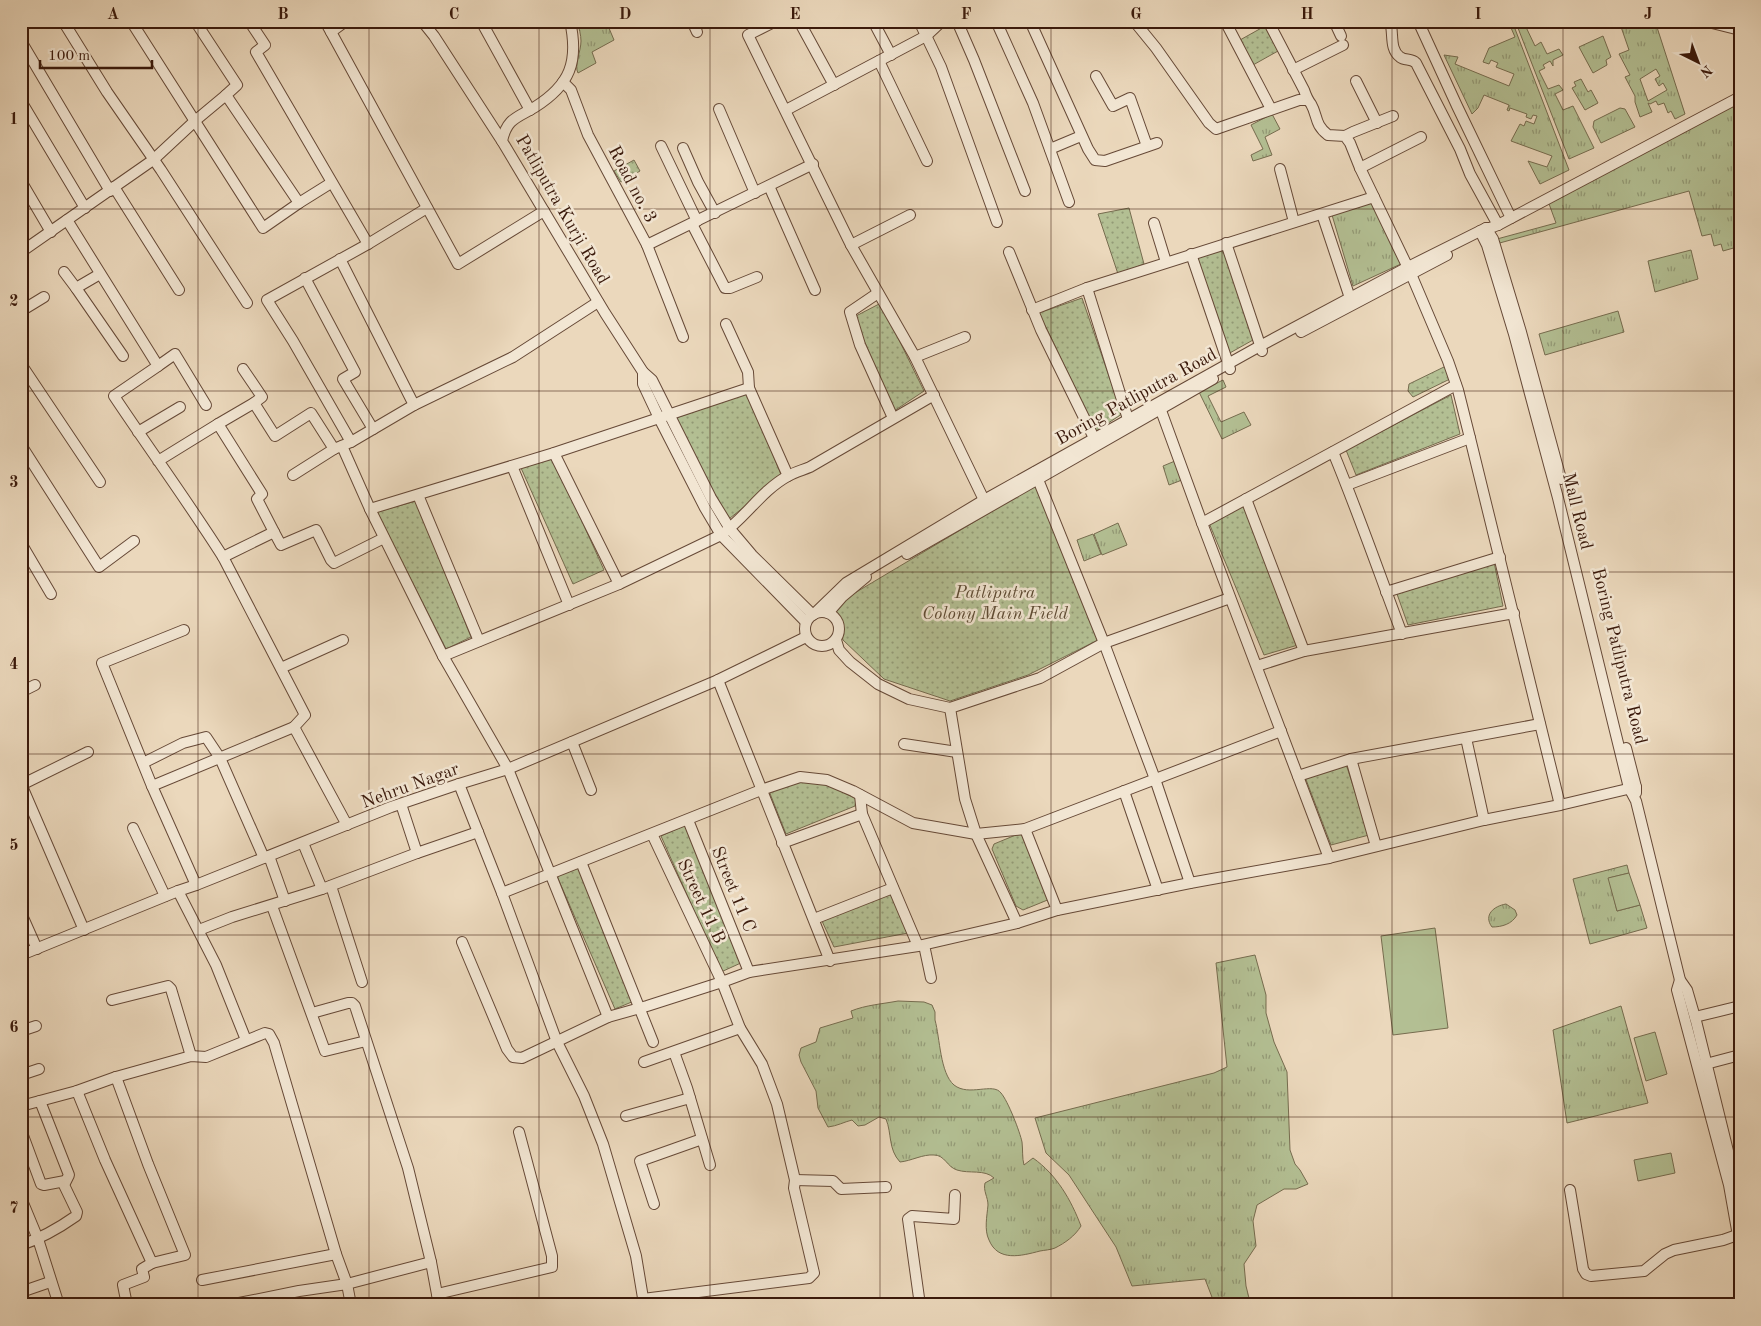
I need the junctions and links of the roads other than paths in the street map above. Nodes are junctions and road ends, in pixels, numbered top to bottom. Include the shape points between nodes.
1 (63, 21) edge
2 (131, 21) edge
3 (195, 21) edge
4 (249, 21) edge
5 (325, 21) edge
6 (346, 21) edge
7 (422, 21) edge
8 (481, 21) edge
9 (571, 21) edge
10 (692, 21) edge
11 (776, 21) edge
12 (799, 21) edge
13 (873, 21) edge
14 (920, 21) edge
15 (942, 21) edge
16 (957, 21) edge
17 (996, 21) edge
18 (1030, 21) edge
19 (1134, 21) edge
20 (1225, 21) edge
21 (1268, 21) edge
22 (1334, 21) edge
23 (1390, 21) edge
24 (1418, 21) edge
25 (1704, 21) edge
26 (1740, 30) edge
27 (331, 32) junction
28 (698, 32) dead end
29 (926, 36) junction
30 (21, 41) edge
31 (891, 55) junction
32 (879, 61) junction
33 (1293, 70) junction
34 (1096, 76) dead end
35 (1356, 81) dead end
36 (563, 82) junction
37 (834, 85) junction
38 (226, 95) junction
39 (1740, 97) edge
40 (1307, 100) junction
41 (21, 101) edge
42 (719, 109) dead end
43 (1271, 109) junction
44 (530, 110) junction
45 (786, 110) junction
46 (1394, 116) dead end
47 (196, 120) junction
48 (1378, 123) junction
49 (1082, 136) junction
50 (1345, 136) junction
51 (1420, 137) dead end
52 (502, 141) junction
53 (1157, 143) dead end
54 (661, 146) dead end
55 (1146, 146) junction
56 (683, 148) dead end
57 (1050, 150) junction
58 (153, 160) junction
59 (927, 161) dead end
60 (813, 164) junction
61 (1360, 168) junction
62 (1280, 169) dead end
63 (21, 181) edge
64 (331, 183) junction
65 (769, 186) junction
66 (112, 189) junction
67 (1025, 191) dead end
68 (755, 193) junction
69 (1374, 197) junction
70 (1069, 202) dead end
71 (299, 203) junction
72 (85, 208) junction
73 (427, 208) junction
74 (544, 211) junction
75 (714, 213) junction
76 (1322, 214) junction
77 (910, 215) dead end
78 (1511, 218) junction
79 (67, 220) junction
80 (695, 222) junction
81 (997, 222) dead end
82 (1294, 222) junction
83 (1154, 223) dead end
84 (1488, 230) junction
85 (51, 232) junction
86 (1226, 243) junction
87 (368, 244) junction
88 (647, 245) junction
89 (851, 245) junction
90 (21, 252) edge
91 (1009, 252) dead end
92 (1191, 254) junction
93 (340, 258) junction
94 (1166, 262) junction
95 (1409, 270) junction
96 (64, 272) dead end
97 (100, 274) junction
98 (757, 277) dead end
99 (305, 278) junction
100 (76, 288) junction
101 (1087, 288) junction
102 (179, 290) dead end
103 (815, 290) dead end
104 (878, 293) junction
105 (44, 297) dead end
106 (1350, 298) junction
107 (598, 302) junction
108 (247, 303) dead end
109 (1032, 310) junction
110 (21, 311) edge
111 (726, 324) dead end
112 (683, 337) dead end
113 (965, 337) dead end
114 (1261, 349) junction
115 (124, 356) dead end
116 (915, 357) junction
117 (21, 364) edge
118 (158, 366) junction
119 (1229, 367) junction
120 (243, 369) dead end
121 (643, 372) junction
122 (1456, 385) junction
123 (749, 388) junction
124 (934, 395) junction
125 (254, 403) junction
126 (206, 405) dead end
127 (414, 406) junction
128 (1160, 406) junction
129 (180, 407) dead end
130 (669, 415) junction
131 (658, 418) junction
132 (892, 418) junction
133 (1128, 419) junction
134 (218, 424) junction
135 (373, 429) junction
136 (138, 432) junction
137 (1094, 438) junction
138 (1470, 438) junction
139 (21, 446) edge
140 (343, 446) junction
141 (1333, 452) junction
142 (554, 453) junction
143 (158, 461) junction
144 (512, 466) junction
145 (293, 475) dead end
146 (1036, 475) junction
147 (788, 476) junction
148 (100, 482) dead end
149 (1347, 485) junction
150 (418, 495) junction
151 (1246, 499) junction
152 (984, 500) junction
153 (370, 510) junction
154 (1202, 523) junction
155 (274, 532) junction
156 (726, 532) junction
157 (384, 538) junction
158 (134, 541) dead end
159 (21, 543) edge
160 (917, 544) junction
161 (223, 557) junction
162 (1500, 557) junction
163 (620, 584) junction
164 (1386, 592) junction
165 (51, 594) dead end
166 (1230, 598) junction
167 (569, 604) junction
168 (828, 613) junction
169 (1514, 613) junction
170 (811, 616) junction
171 (184, 630) dead end
172 (1402, 634) junction
173 (806, 637) junction
174 (343, 640) dead end
175 (836, 640) junction
176 (480, 641) junction
177 (1104, 643) junction
178 (1304, 651) junction
179 (443, 656) junction
180 (1257, 666) junction
181 (281, 668) junction
182 (718, 680) junction
183 (34, 685) dead end
184 (21, 692) edge
185 (950, 708) junction
186 (1540, 724) junction
187 (294, 727) junction
188 (1281, 731) junction
189 (1466, 738) junction
190 (572, 742) junction
191 (904, 744) dead end
192 (88, 752) dead end
193 (957, 752) junction
194 (220, 758) junction
195 (1351, 759) junction
196 (143, 763) junction
197 (508, 769) junction
198 (1298, 776) junction
199 (1155, 779) junction
200 (21, 784) edge
201 (459, 784) junction
202 (152, 786) junction
203 (1632, 788) junction
204 (591, 790) dead end
205 (761, 790) junction
206 (1124, 791) junction
207 (860, 795) junction
208 (401, 804) junction
209 (1560, 805) junction
210 (862, 814) junction
211 (688, 820) junction
212 (1484, 820) junction
213 (347, 825) junction
214 (133, 828) dead end
215 (1025, 830) junction
216 (478, 832) junction
217 (652, 834) junction
218 (976, 834) junction
219 (303, 842) junction
220 (782, 843) junction
221 (1376, 846) junction
222 (418, 853) junction
223 (266, 857) junction
224 (1329, 858) junction
225 (581, 862) junction
226 (551, 873) junction
227 (1190, 883) junction
228 (196, 885) junction
229 (327, 887) junction
230 (893, 888) junction
231 (1158, 890) junction
232 (178, 891) junction
233 (502, 893) junction
234 (165, 896) junction
235 (285, 901) junction
236 (272, 906) junction
237 (1057, 910) junction
238 (21, 913) edge
239 (814, 919) junction
240 (1017, 923) junction
241 (84, 930) junction
242 (199, 930) junction
243 (462, 942) dead end
244 (921, 945) junction
245 (37, 949) junction
246 (21, 955) edge
247 (830, 960) junction
248 (750, 972) junction
249 (931, 978) dead end
250 (362, 982) dead end
251 (722, 982) junction
252 (112, 1000) dead end
253 (1740, 1006) edge
254 (641, 1008) junction
255 (312, 1013) junction
256 (608, 1017) junction
257 (1693, 1021) junction
258 (36, 1026) dead end
259 (740, 1028) junction
260 (21, 1032) edge
261 (246, 1040) junction
262 (366, 1041) junction
263 (557, 1042) junction
264 (653, 1042) dead end
265 (674, 1052) junction
266 (1740, 1055) edge
267 (191, 1056) junction
268 (644, 1062) dead end
269 (1702, 1064) junction
270 (39, 1069) dead end
271 (21, 1075) edge
272 (116, 1077) junction
273 (77, 1091) junction
274 (690, 1098) junction
275 (40, 1101) junction
276 (21, 1106) edge
277 (626, 1116) dead end
278 (21, 1130) edge
279 (519, 1132) dead end
280 (702, 1139) junction
281 (710, 1165) dead end
282 (795, 1180) junction
283 (65, 1181) junction
284 (1735, 1184) edge
285 (886, 1187) dead end
286 (1570, 1190) dead end
287 (954, 1195) dead end
288 (21, 1198) edge
289 (1740, 1200) edge
290 (654, 1204) dead end
291 (26, 1222) edge
292 (1738, 1234) edge
293 (38, 1239) junction
294 (21, 1244) edge
295 (1740, 1247) edge
296 (336, 1254) junction
297 (430, 1262) junction
298 (152, 1264) junction
299 (202, 1280) dead end
300 (50, 1282) junction
301 (347, 1284) junction
302 (21, 1292) edge
303 (438, 1300) edge
304 (644, 1302) edge
305 (58, 1305) edge
306 (127, 1305) edge
307 (229, 1305) edge
308 (351, 1305) edge
309 (920, 1305) edge

1 - 58 street
2 - 47 street
3 - 38 street via 237,85
4 - 64 street via 265,45 256,52
5 - 27 street
6 - 27 street
7 - 52 street
8 - 44 street
9 - 36 street, Patliputra Kurji Road via 573,57
10 - 28 street
11 - 45 street via 748,35
12 - 37 street
13 - 31 street
14 - 29 street
15 - 29 street
16 - 67 street
17 - 57 street
18 - 49 street
19 - 43 street via 1216,129
20 - 43 street
21 - 33 street
22 - 33 street via 1342,40
23 - 84 street, Mall Road via 1394,50 1401,58 1416,63 1460,149
24 - 78 street
25 - 26 street
27 - 73 street
29 - 31 street
29 - 81 street via 941,67
30 - 66 street
31 - 32 street
32 - 37 street
32 - 59 street
33 - 40 street
34 - 55 street via 1113,106 1130,98
35 - 48 street
36 - 44 street, Patliputra Kurji Road via 554,94
36 - 88 street, Road no. 3 via 571,90 588,135
37 - 45 street
38 - 47 street
38 - 71 street
39 - 78 street, Boring Patliputra Road
40 - 43 street
40 - 50 street via 1316,122 1326,134
41 - 72 street
42 - 68 street
44 - 52 street, Patliputra Kurji Road via 514,118 504,129
45 - 60 street
46 - 48 street
47 - 58 street
47 - 71 street via 264,228
48 - 50 street
49 - 55 street via 1092,156 1099,162
49 - 57 street
50 - 61 street
51 - 61 street
52 - 74 street, Patliputra Kurji Road
53 - 55 street
54 - 80 street
56 - 75 street
57 - 70 street
58 - 66 street
58 - 108 street
60 - 65 street, Road no. 3
60 - 89 street
61 - 69 street
62 - 82 street
63 - 85 street
64 - 71 street
64 - 87 street
65 - 68 street, Road no. 3
65 - 103 street
66 - 72 street
66 - 102 street
68 - 75 street, Road no. 3
69 - 76 street
69 - 95 street
72 - 79 street
73 - 74 street via 458,264
73 - 87 street
74 - 107 street, Patliputra Kurji Road
75 - 80 street, Road no. 3
76 - 82 street
76 - 106 street
77 - 89 street
78 - 84 street, Boring Patliputra Road
79 - 85 street
79 - 97 street
80 - 88 street, Road no. 3
80 - 98 street via 725,288
82 - 86 street
83 - 94 street
84 - 95 street, Boring Patliputra Road
84 - 203 street, Mall Road via 1487,245 1517,333 1562,497
85 - 90 street
86 - 92 street
86 - 114 street
87 - 93 street
88 - 112 street
89 - 104 street
91 - 109 street
92 - 94 street
92 - 119 street
93 - 99 street
93 - 127 street
94 - 101 street
95 - 106 street, Boring Patliputra Road
95 - 114 street, Boring Patliputra Road
95 - 122 street
96 - 100 street
97 - 100 street
97 - 118 street
99 - 135 street via 355,372 343,378
99 - 140 street via 267,300 293,341
100 - 115 street
101 - 109 street
101 - 133 street
104 - 116 street
104 - 132 street via 850,312 860,345
105 - 110 street
106 - 114 street, Boring Patliputra Road
107 - 121 street, Patliputra Kurji Road
107 - 127 street via 512,357
109 - 137 street
111 - 123 street via 748,372
113 - 116 street
114 - 119 street, Boring Patliputra Road
116 - 124 street
117 - 148 street
118 - 126 street via 175,354
118 - 136 street via 114,396
119 - 128 street, Boring Patliputra Road
120 - 125 street via 262,397
121 - 130 street, Patliputra Kurji Road via 652,380
121 - 131 street, Patliputra Kurji Road via 643,384
122 - 138 street
122 - 141 street
123 - 130 street
123 - 147 street
124 - 132 street
124 - 152 street
125 - 134 street
125 - 140 street via 275,436 311,414
127 - 135 street
128 - 133 street, Boring Patliputra Road
128 - 146 street, Boring Patliputra Road
128 - 154 street
129 - 136 street
130 - 131 street
130 - 156 street, Patliputra Kurji Road
131 - 142 street
131 - 156 street, Patliputra Kurji Road via 705,508
132 - 147 street via 810,468
133 - 137 street, Boring Patliputra Road
134 - 143 street
134 - 155 street via 262,494 257,499
135 - 140 street
136 - 143 street
137 - 146 street, Boring Patliputra Road
138 - 149 street
138 - 162 street
139 - 158 street via 99,568
140 - 145 street
140 - 153 street
141 - 149 street
141 - 151 street
142 - 144 street
142 - 163 street
143 - 161 street
144 - 150 street
144 - 167 street
146 - 152 street, Boring Patliputra Road
146 - 160 street, Boring Patliputra Road
146 - 177 street
147 - 156 street
149 - 164 street
150 - 153 street
150 - 176 street
151 - 154 street
151 - 178 street
152 - 160 street, Boring Patliputra Road
153 - 157 street
154 - 166 street
155 - 157 street via 281,545 316,530 334,563
155 - 161 street
156 - 163 street
156 - 170 street, Patliputra Kurji Road
157 - 179 street
159 - 165 street
160 - 168 street, Boring Patliputra Road via 866,577
160 - 170 street, Boring Patliputra Road via 846,583
161 - 181 street
162 - 164 street
162 - 169 street
163 - 167 street
164 - 172 street
166 - 177 street
166 - 180 street
167 - 176 street
168 - 170 street
168 - 175 street via 838,621
169 - 172 street
169 - 186 street
170 - 173 street via 804,630
171 - 196 street via 102,664
172 - 178 street
173 - 175 street via 820,647
173 - 182 street, Nehru Nagar
174 - 181 street
175 - 185 street via 839,650 850,662 878,684 909,699
176 - 179 street
177 - 185 street via 1040,678
177 - 199 street
178 - 180 street
179 - 197 street
180 - 188 street
181 - 187 street via 305,714
182 - 190 street, Nehru Nagar
182 - 205 street
183 - 184 street
185 - 193 street
186 - 189 street
186 - 209 street
187 - 194 street
187 - 213 street
188 - 198 street
188 - 199 street
189 - 195 street
189 - 212 street
190 - 197 street, Nehru Nagar
190 - 204 street
191 - 193 street
192 - 200 street
193 - 218 street via 965,799
194 - 196 street via 206,737 183,742
194 - 202 street
194 - 223 street
195 - 198 street
195 - 221 street
196 - 202 street
197 - 201 street, Nehru Nagar
197 - 226 street
198 - 224 street
199 - 206 street
199 - 227 street
200 - 241 street
201 - 208 street, Nehru Nagar
201 - 216 street
202 - 228 street
203 - 209 street
203 - 257 street, Mall Road
205 - 207 street via 800,777 827,780
205 - 211 street
205 - 220 street
206 - 215 street
206 - 231 street
207 - 210 street
207 - 218 street via 913,823
208 - 213 street, Nehru Nagar
208 - 222 street
209 - 212 street
210 - 220 street
210 - 230 street
211 - 217 street
211 - 248 street, Street 11 C
212 - 221 street
213 - 219 street, Nehru Nagar
214 - 234 street
215 - 218 street
215 - 237 street
216 - 222 street
216 - 233 street
217 - 225 street
217 - 251 street, Street 11 B
218 - 240 street
219 - 223 street, Nehru Nagar
219 - 229 street
220 - 239 street
221 - 224 street
222 - 229 street
223 - 228 street, Nehru Nagar
223 - 235 street
224 - 227 street
225 - 226 street
225 - 254 street
226 - 233 street
226 - 256 street
227 - 231 street
228 - 232 street, Nehru Nagar
229 - 235 street
229 - 250 street
230 - 239 street
230 - 244 street
231 - 237 street
232 - 234 street, Nehru Nagar
232 - 242 street
233 - 263 street
234 - 241 street, Nehru Nagar
235 - 236 street
236 - 242 street
236 - 255 street
237 - 240 street
238 - 245 street
239 - 247 street
240 - 244 street
241 - 245 street, Nehru Nagar
242 - 261 street
243 - 263 street via 510,1054 522,1058
244 - 247 street
244 - 249 street
245 - 246 street, Nehru Nagar
247 - 248 street
248 - 251 street
251 - 254 street
251 - 259 street, Street 11 B
252 - 267 street via 168,986
253 - 257 street
254 - 256 street
254 - 264 street
255 - 262 street via 352,1003
255 - 262 street via 325,1052
256 - 263 street
257 - 269 street, Mall Road
258 - 260 street
259 - 265 street
259 - 282 street, Street 11 B via 762,1064 777,1104
261 - 267 street via 206,1057
261 - 296 street via 265,1033 271,1037
262 - 297 street via 408,1168
263 - 304 street via 584,1096 609,1160 636,1256
265 - 268 street
265 - 274 street
266 - 269 street
267 - 272 street
269 - 284 street, Mall Road
270 - 271 street
272 - 273 street
272 - 298 street via 184,1255
273 - 275 street
273 - 298 street
274 - 277 street
274 - 280 street
275 - 276 street
275 - 283 street via 69,1175
278 - 283 street via 41,1184
279 - 303 street via 552,1256 552,1267
280 - 281 street
280 - 290 street via 640,1161
282 - 285 street via 833,1181 841,1189
282 - 304 street, Street 11 B via 794,1188 814,1270 812,1276
283 - 293 street via 76,1216
284 - 289 street
284 - 292 street
286 - 292 street via 1583,1269 1591,1276 1644,1271 1674,1250
287 - 309 street via 954,1219 908,1218
288 - 291 street
291 - 293 street
292 - 295 street
293 - 294 street
293 - 300 street
296 - 299 street
296 - 301 street
297 - 301 street
297 - 303 street
298 - 306 street via 142,1268 144,1277 123,1285
300 - 302 street
300 - 305 street
301 - 307 street
301 - 308 street

